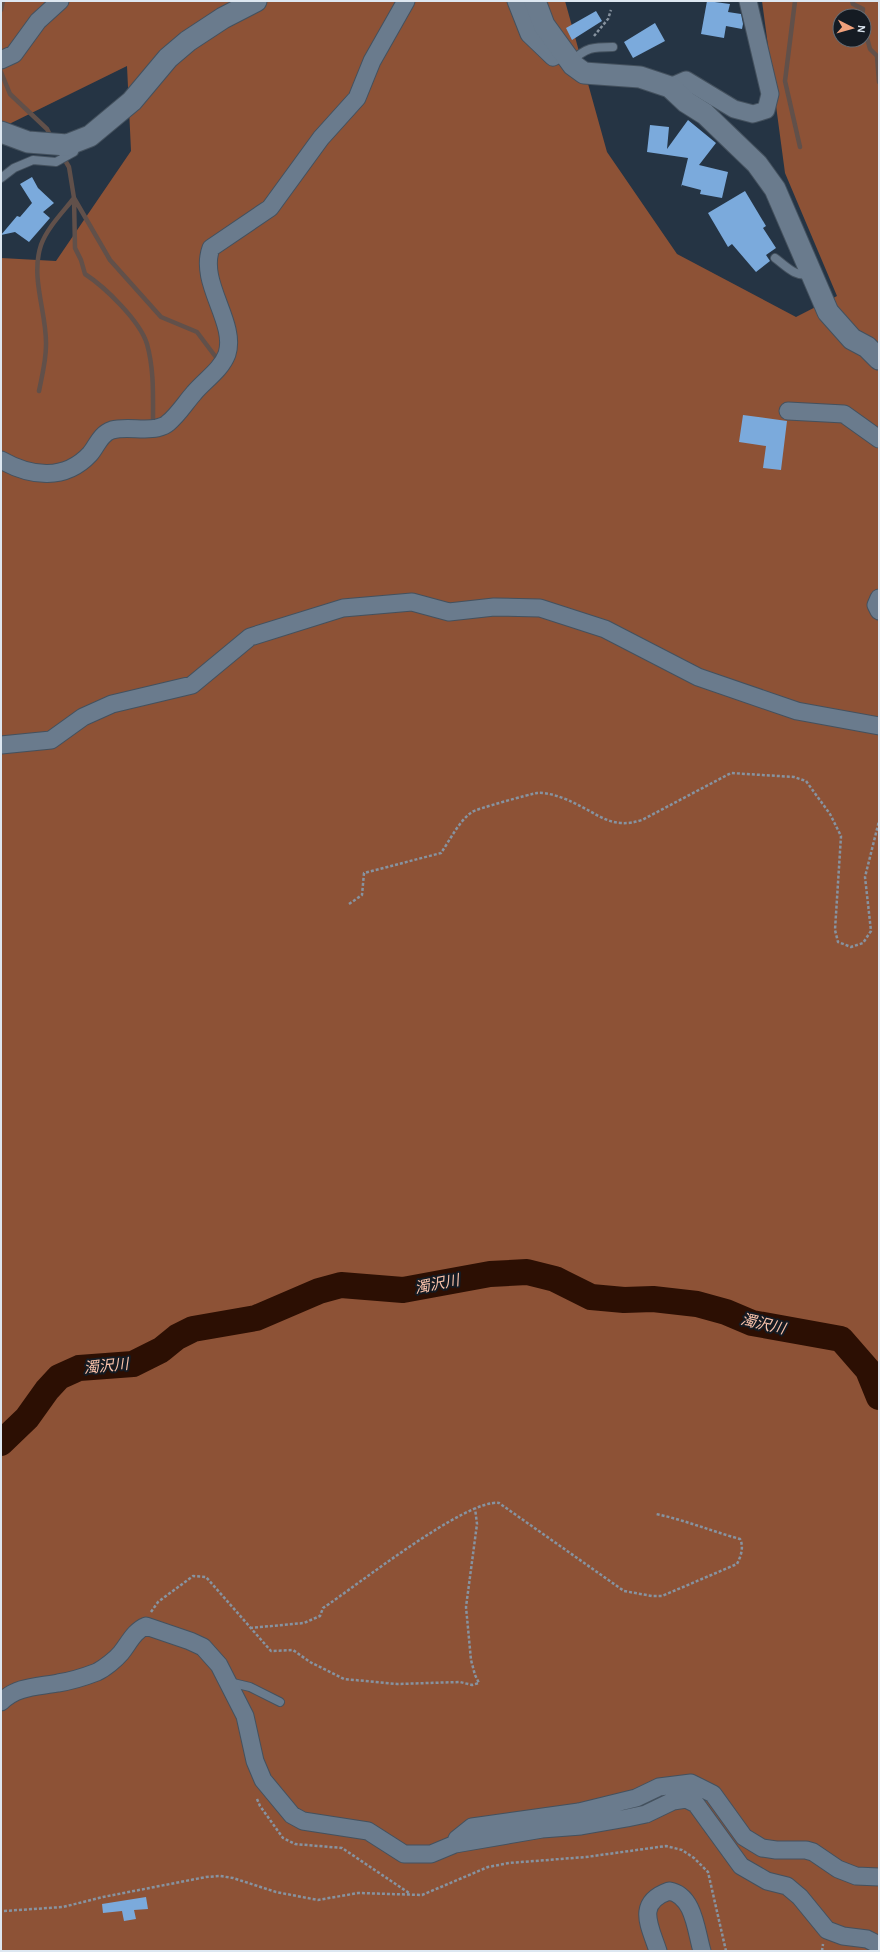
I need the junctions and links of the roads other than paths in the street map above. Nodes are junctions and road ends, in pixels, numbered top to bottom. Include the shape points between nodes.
1 (60, 1) edge
2 (256, 1) edge
3 (406, 1) edge
4 (516, 1) edge
5 (535, 1) edge
6 (748, 1) edge
7 (613, 47) dead end
8 (571, 56) junction
9 (1, 60) edge
10 (670, 87) junction
11 (1, 132) edge
12 (76, 142) junction
13 (1, 178) edge
14 (775, 258) dead end
15 (811, 274) junction
16 (875, 349) edge
17 (788, 411) dead end
18 (879, 439) edge
19 (1, 460) edge
20 (879, 598) edge
21 (879, 611) edge
22 (879, 726) edge
23 (1, 745) edge
24 (228, 1682) junction
25 (1, 1702) edge
26 (280, 1702) dead end
27 (455, 1844) junction
28 (879, 1877) edge
29 (879, 1945) edge
30 (658, 1951) edge
31 (702, 1951) edge

1 - 9 street via 38,21 14,54
2 - 12 street via 223,18 188,41 168,58 132,101 90,136
3 - 19 street via 372,62 357,98 321,138 270,208 211,248 208,256 209,278 228,338 227,353 221,366 168,424 148,429 112,430 98,441 91,453 79,464 60,473 16,468
4 - 8 street via 529,34 553,57
5 - 8 street via 544,24
6 - 10 street via 770,94 766,110 753,114 734,109 686,80
7 - 8 lane via 595,47
8 - 10 street via 584,73 640,77
10 - 15 street via 686,102 705,114 757,164 775,189
11 - 12 street via 28,142 67,145
12 - 13 lane via 74,152 56,162 34,160 14,168
14 - 15 lane via 793,272 803,276
15 - 16 street via 828,312 839,326 852,339
17 - 18 street via 844,414
20 - 21 street via 876,605
22 - 23 street via 797,711 698,677 605,629 540,608 494,606 449,612 412,602 343,608 250,637 192,685 112,704 83,717 51,740
24 - 25 street via 219,1665 203,1648 146,1626 131,1637 121,1653 99,1670 83,1678 26,1688 8,1695
24 - 26 lane via 250,1687
24 - 27 street via 245,1716 255,1761 263,1780 292,1816 303,1821 368,1830 404,1854 431,1854
27 - 28 street via 472,1827 579,1812 636,1798 659,1787 691,1784 713,1794 744,1837 762,1848 806,1850 813,1852 838,1870 856,1876
27 - 29 street via 627,1818 646,1814 673,1801 686,1799 696,1804 741,1866 767,1881 787,1886 800,1897 827,1930 842,1936 867,1939
30 - 31 street via 647,1909 651,1900 668,1891 686,1900

